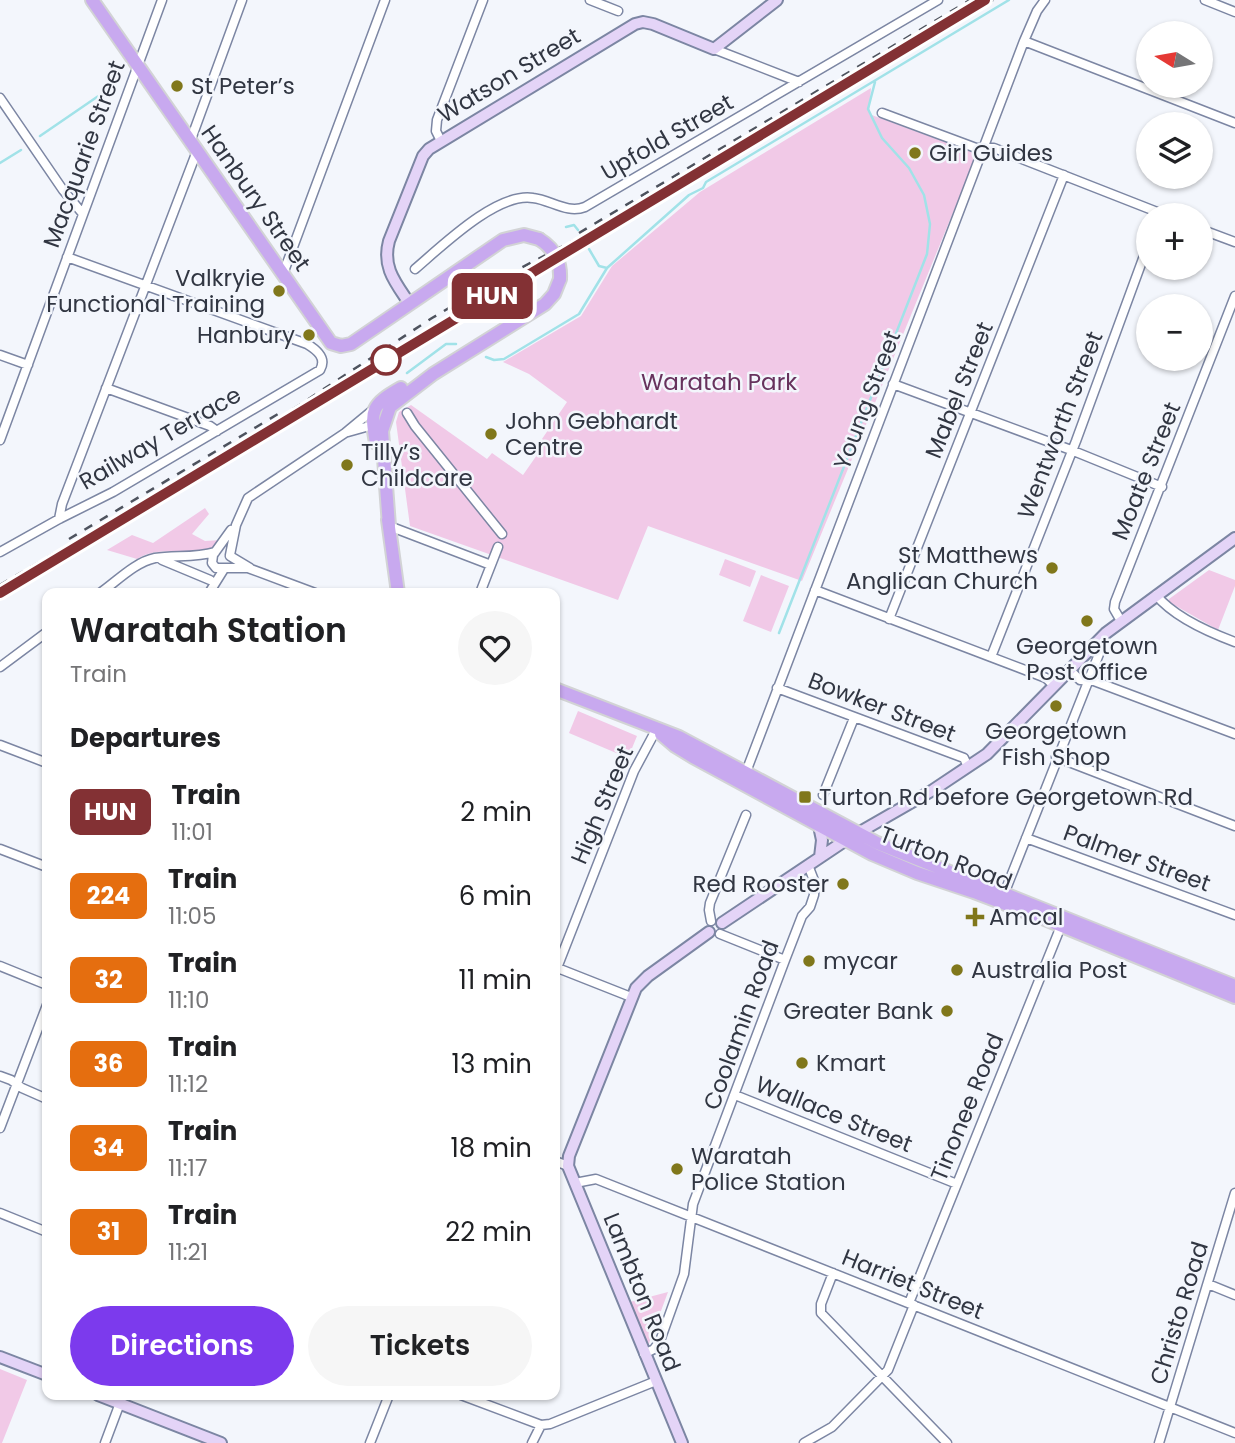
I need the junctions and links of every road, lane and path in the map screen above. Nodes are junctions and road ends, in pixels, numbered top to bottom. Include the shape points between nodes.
1 (92, 0) edge
2 (162, 0) edge
3 (242, 0) edge
4 (385, 0) edge
5 (483, 0) edge
6 (590, 0) edge
7 (616, 0) edge
8 (777, 0) edge
9 (938, 0) edge
10 (1045, 0) edge
11 (1205, 0) edge
12 (1235, 12) edge
13 (1024, 41) junction
14 (714, 49) junction
15 (138, 65) junction
16 (799, 82) junction
17 (0, 98) edge
18 (883, 113) dead end
19 (1235, 123) edge
20 (441, 141) junction
21 (194, 146) junction
22 (984, 149) junction
23 (1064, 175) junction
24 (1136, 204) edge
25 (83, 214) junction
26 (1213, 234) edge
27 (1235, 242) edge
28 (67, 257) junction
29 (415, 269) dead end
30 (283, 274) junction
31 (1136, 277) edge
32 (144, 285) junction
33 (1235, 296) edge
34 (409, 303) junction
35 (0, 355) edge
36 (28, 365) junction
37 (893, 384) junction
38 (106, 388) junction
39 (396, 398) junction
40 (374, 409) junction
41 (970, 411) junction
42 (407, 413) dead end
43 (373, 425) junction
44 (217, 431) junction
45 (345, 433) junction
46 (0, 440) edge
47 (1072, 450) junction
48 (1162, 487) junction
49 (59, 519) junction
50 (237, 521) junction
51 (389, 526) junction
52 (502, 534) dead end
53 (1235, 538) edge
54 (498, 547) dead end
55 (1230, 547) edge
56 (0, 552) edge
57 (216, 552) junction
58 (230, 556) junction
59 (156, 558) junction
60 (184, 558) junction
61 (212, 565) junction
62 (491, 565) junction
63 (225, 569) junction
64 (252, 569) junction
65 (211, 580) junction
66 (107, 588) edge
67 (209, 588) edge
68 (212, 588) edge
69 (302, 588) edge
70 (397, 588) edge
71 (482, 588) edge
72 (815, 590) junction
73 (1156, 595) junction
74 (890, 619) junction
75 (1121, 621) junction
76 (42, 636) edge
77 (1101, 638) junction
78 (1235, 642) edge
79 (991, 657) junction
80 (1072, 666) junction
81 (0, 667) edge
82 (1089, 680) junction
83 (1053, 685) junction
84 (777, 688) junction
85 (560, 691) edge
86 (854, 718) junction
87 (656, 730) junction
88 (1235, 734) edge
89 (0, 745) edge
90 (1056, 757) junction
91 (42, 762) edge
92 (968, 767) junction
93 (746, 772) junction
94 (823, 795) dead end
95 (746, 815) dead end
96 (819, 826) junction
97 (1235, 826) edge
98 (858, 833) junction
99 (1026, 838) junction
100 (846, 840) junction
101 (0, 849) edge
102 (820, 857) junction
103 (42, 865) edge
104 (808, 865) junction
105 (1004, 894) junction
106 (1235, 915) edge
107 (1061, 926) junction
108 (716, 928) junction
109 (560, 959) edge
110 (785, 960) junction
111 (0, 966) edge
112 (560, 970) edge
113 (42, 983) edge
114 (1235, 986) edge
115 (631, 997) junction
116 (1235, 997) edge
117 (42, 1018) edge
118 (0, 1076) edge
119 (16, 1084) junction
120 (735, 1095) junction
121 (42, 1096) edge
122 (0, 1128) edge
123 (560, 1161) edge
124 (569, 1161) junction
125 (575, 1183) junction
126 (957, 1184) junction
127 (1235, 1193) edge
128 (0, 1213) edge
129 (691, 1216) junction
130 (42, 1230) edge
131 (833, 1273) junction
132 (1208, 1284) junction
133 (1235, 1295) edge
134 (911, 1304) junction
135 (644, 1354) junction
136 (0, 1357) edge
137 (42, 1373) edge
138 (882, 1376) junction
139 (656, 1381) junction
140 (121, 1400) edge
141 (123, 1400) edge
142 (387, 1400) edge
143 (475, 1400) edge
144 (1170, 1407) junction
145 (545, 1425) junction
146 (1235, 1433) edge
147 (105, 1443) edge
148 (221, 1443) edge
149 (370, 1443) edge
150 (531, 1443) edge
151 (682, 1443) edge
152 (804, 1443) edge
153 (947, 1443) edge
154 (1159, 1443) edge

1 - 15 main road, Hanbury Street
2 - 15 street, Macquarie Street
3 - 21 street
4 - 30 street
5 - 20 street via 437,120
6 - 7 street via 615,10
8 - 14 street
9 - 16 street, Upfold Street
10 - 13 street, Young Street
11 - 12 street
13 - 19 street
13 - 22 street, Young Street
14 - 16 street
14 - 20 street, Watson Street via 653,24 635,24
15 - 21 main road, Hanbury Street
15 - 25 street, Macquarie Street
16 - 29 street, Upfold Street via 584,208 527,197 500,203
17 - 25 street
18 - 22 street
20 - 34 street, Watson Street via 423,156 387,249 388,270
21 - 30 main road, Hanbury Street
21 - 32 street
22 - 23 street via 994,148
22 - 37 street, Young Street
23 - 24 street
23 - 41 street, Mabel Street
25 - 28 street, Macquarie Street
26 - 27 street
28 - 32 street
28 - 36 street, Macquarie Street
30 - 34 main road, Hanbury Street via 325,336 341,346 354,342
31 - 47 street, Wentworth Street
32 - 38 street
32 - 44 street, Railway Terrace via 307,344 322,358 320,370
33 - 48 street, Moate Street
34 - 39 main road, bridge via 503,240 524,235 539,239 560,266 560,279 545,304
35 - 36 street
36 - 46 street, Macquarie Street
37 - 41 street
37 - 72 street, Young Street
38 - 44 street
38 - 49 street
39 - 40 main road via 378,403
39 - 43 main road
39 - 51 main road via 382,431
40 - 43 main road
40 - 45 street
41 - 47 street
41 - 74 street, Mabel Street
42 - 52 street
43 - 45 street
43 - 51 main road
44 - 49 street, Railway Terrace
45 - 50 street via 250,496
47 - 48 street
47 - 79 street, Wentworth Street
48 - 75 street, Moate Street via 1115,602
49 - 56 street, Railway Terrace
50 - 57 street
50 - 58 street
51 - 62 street
51 - 70 main road
53 - 55 street
54 - 62 street
55 - 73 street
57 - 58 street via 223,550
57 - 60 street
57 - 61 street
58 - 63 street
58 - 64 street
59 - 60 street
59 - 65 street
59 - 66 street
60 - 61 street
61 - 63 street
61 - 65 street
62 - 71 street
63 - 64 street
63 - 68 street
64 - 69 street
65 - 67 street
72 - 74 street
72 - 84 street, Young Street
73 - 75 street
73 - 78 street via 1180,615
74 - 79 street
75 - 77 street
76 - 81 street
77 - 80 street
77 - 82 street
79 - 83 street
80 - 82 street
80 - 83 street
82 - 88 street
82 - 90 street
83 - 92 street via 987,754
84 - 86 street, Bowker Street
84 - 93 street, Young Street
85 - 87 main road, Turton Road
86 - 92 street, Bowker Street via 964,758
86 - 94 street
87 - 93 main road, Turton Road
87 - 96 main road, Turton Road via 675,746
87 - 109 street, High Street via 634,771
89 - 91 street
90 - 97 street
90 - 99 street
92 - 98 street
93 - 98 main road, Turton Road
95 - 108 street via 710,903
96 - 100 main road, Turton Road
96 - 102 street
98 - 100 street
98 - 105 main road, Turton Road
99 - 105 street
99 - 106 street, Palmer Street
100 - 102 street
100 - 107 main road, Turton Road via 917,873
101 - 103 street
102 - 104 street
104 - 108 street
104 - 110 street, Coolamin Road via 814,895
105 - 114 main road, Turton Road
107 - 116 main road, Turton Road
107 - 126 street, Tinonee Road
108 - 110 street
108 - 115 street via 648,976
110 - 120 street, Coolamin Road
111 - 113 street
112 - 115 street
115 - 124 street
117 - 119 street
118 - 119 street
119 - 121 street
119 - 122 street
120 - 126 street, Wallace Street
120 - 129 street, Coolamin Road
123 - 124 street
124 - 125 street, Lambton Road
125 - 129 street, Harriet Street via 596,1179
125 - 135 street, Lambton Road
126 - 134 street, Tinonee Road
127 - 132 street, Christo Road
128 - 130 street
129 - 131 street, Harriet Street
129 - 135 street, Coolamin Road via 684,1274 660,1341
131 - 134 street, Harriet Street
131 - 138 street via 821,1313
132 - 133 street
132 - 144 street, Christo Road
134 - 138 street, Tinonee Road
134 - 144 street, Harriet Street
135 - 139 street, Lambton Road
136 - 137 street
138 - 152 street, Tinonee Road via 832,1427
138 - 153 street
139 - 145 street
139 - 151 street, Lambton Road
140 - 147 street
141 - 148 street
142 - 149 street
143 - 145 street
144 - 146 street, Harriet Street
144 - 154 street, Christo Road
145 - 150 street

